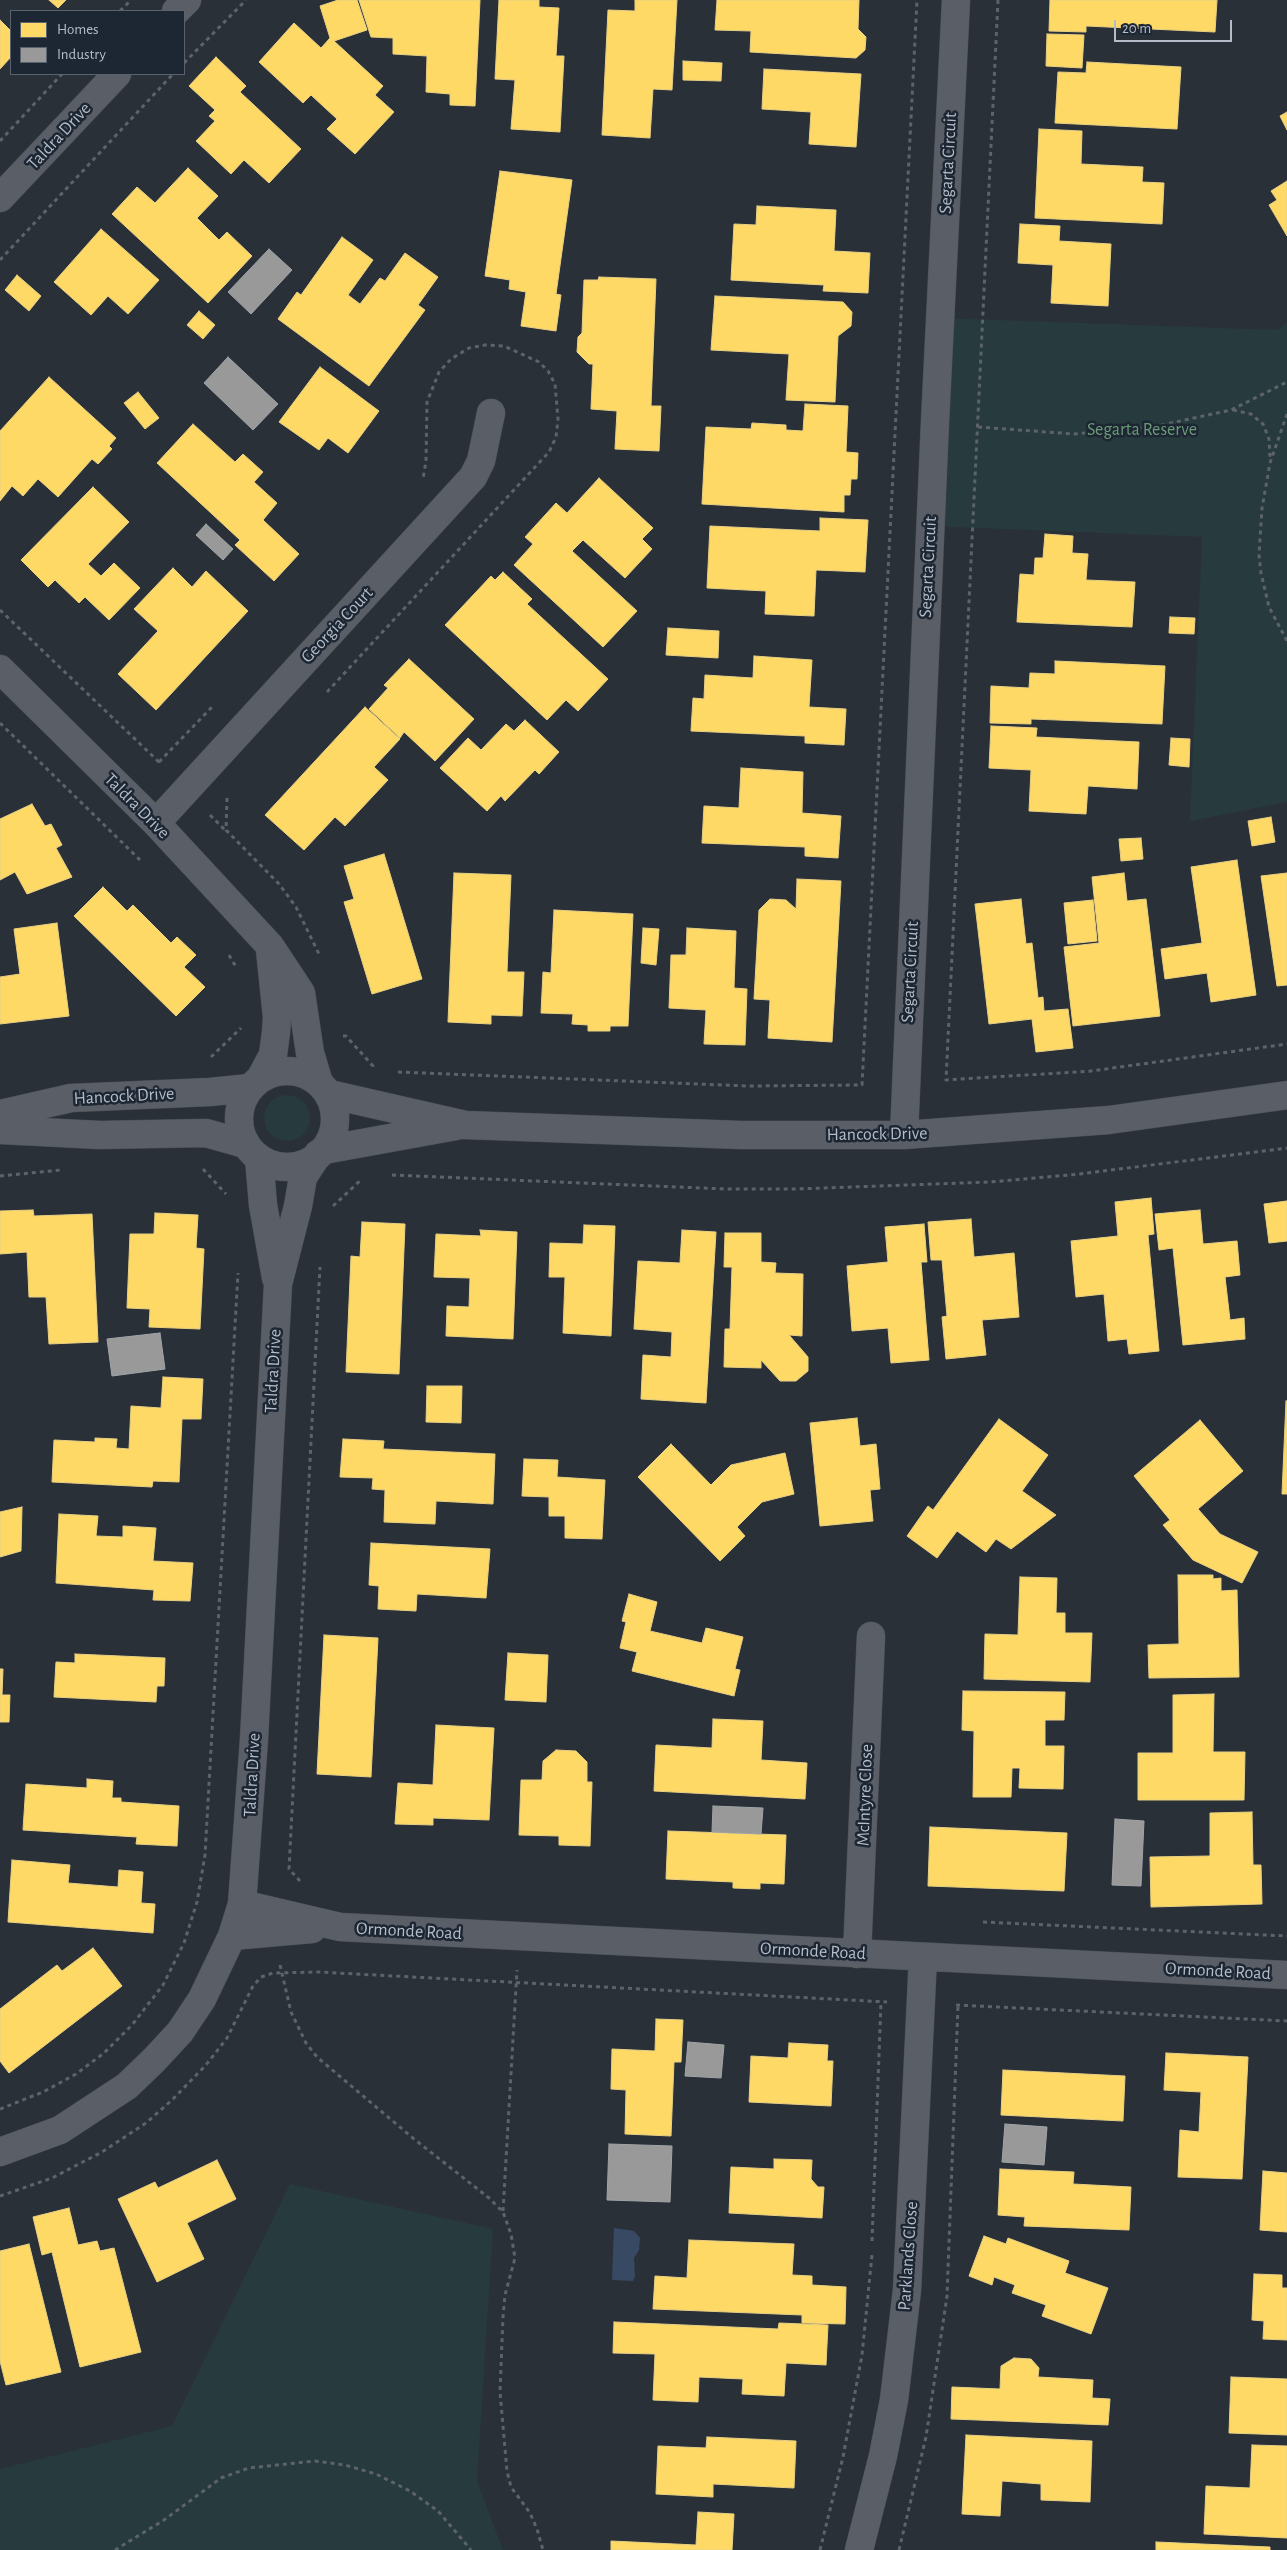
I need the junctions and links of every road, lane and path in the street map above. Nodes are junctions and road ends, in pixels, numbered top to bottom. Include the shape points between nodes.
1 (131, 0) edge
2 (188, 0) edge
3 (246, 0) edge
4 (917, 0) edge
5 (956, 0) edge
6 (998, 0) edge
7 (121, 10) edge
8 (177, 10) edge
9 (185, 62) edge
10 (61, 75) edge
11 (116, 75) edge
12 (172, 75) edge
13 (0, 140) edge
14 (0, 198) edge
15 (0, 260) edge
16 (1287, 382) edge
17 (1231, 410) junction
18 (492, 413) dead end
19 (1287, 414) edge
20 (978, 427) junction
21 (1270, 463) junction
22 (0, 610) edge
23 (1287, 641) edge
24 (0, 669) edge
25 (0, 723) edge
26 (159, 762) dead end
27 (207, 812) dead end
28 (156, 823) junction
29 (226, 830) dead end
30 (141, 861) dead end
31 (270, 946) junction
32 (228, 953) dead end
33 (240, 975) dead end
34 (250, 1028) dead end
35 (340, 1036) dead end
36 (1287, 1044) edge
37 (209, 1059) dead end
38 (379, 1072) dead end
39 (395, 1072) dead end
40 (255, 1084) junction
41 (868, 1084) dead end
42 (862, 1085) junction
43 (324, 1088) junction
44 (1287, 1096) edge
45 (0, 1114) edge
46 (465, 1125) junction
47 (0, 1130) edge
48 (904, 1135) junction
49 (1287, 1148) edge
50 (252, 1151) junction
51 (321, 1152) junction
52 (201, 1167) dead end
53 (66, 1170) dead end
54 (365, 1174) dead end
55 (384, 1174) dead end
56 (0, 1176) edge
57 (228, 1196) dead end
58 (326, 1212) dead end
59 (320, 1264) dead end
60 (238, 1266) dead end
61 (278, 1284) junction
62 (871, 1636) dead end
63 (304, 1884) dead end
64 (242, 1904) junction
65 (974, 1922) dead end
66 (340, 1927) junction
67 (232, 1936) junction
68 (1287, 1936) edge
69 (518, 1937) junction
70 (857, 1954) junction
71 (923, 1957) junction
72 (279, 1959) dead end
73 (280, 1972) junction
74 (1287, 1975) edge
75 (516, 1982) junction
76 (881, 2002) junction
77 (895, 2003) dead end
78 (952, 2005) dead end
79 (1287, 2021) edge
80 (0, 2109) edge
81 (0, 2152) edge
82 (0, 2196) edge
83 (503, 2212) junction
84 (872, 2245) dead end
85 (872, 2254) dead end
86 (115, 2550) edge
87 (471, 2550) edge
88 (543, 2550) edge
89 (820, 2550) edge
90 (859, 2550) edge

1 - 7 path
2 - 8 street
3 - 9 path
4 - 42 path
5 - 48 street, Segarta Circuit
6 - 20 path
10 - 13 path
11 - 14 street, Taldra Drive
12 - 15 path
16 - 17 path
17 - 20 path via 1156,426 1089,434
17 - 21 path via 1251,414 1263,424 1269,439
18 - 28 street, Georgia Court via 482,461 473,477
19 - 21 path
20 - 36 path via 946,1080 1091,1070
21 - 23 path via 1260,531 1261,572 1269,607
22 - 26 path
24 - 28 street, Taldra Drive
25 - 30 path
27 - 29 path
28 - 31 street, Taldra Drive
31 - 40 street via 277,1018 273,1054
31 - 43 street, Taldra Drive via 301,993 310,1052
32 - 33 path
34 - 37 path via 241,1028
35 - 38 path via 346,1036 373,1066 372,1072
39 - 42 path via 748,1086
40 - 43 street via 274,1072 290,1071 305,1075
40 - 45 street, Hancock Drive via 210,1092 71,1098
40 - 50 street via 241,1102 239,1116 240,1129
41 - 42 path
43 - 46 street, Hancock Drive
43 - 51 street via 334,1110 334,1124 331,1137
44 - 48 street, Hancock Drive via 1109,1120
46 - 48 street, Hancock Drive via 741,1136
46 - 51 street, Hancock Drive
47 - 50 street, Hancock Drive via 100,1136 206,1133
49 - 55 path via 1053,1177 796,1189 725,1189
50 - 51 street via 273,1165 289,1167 305,1163
50 - 61 street, Taldra Drive
51 - 61 street, Taldra Drive via 303,1177
52 - 57 path
53 - 56 path
54 - 58 path
59 - 63 path via 289,1869
60 - 80 path via 206,1845 198,1902 184,1943 163,1985 132,2025 104,2053 76,2074 43,2092
61 - 64 street, Taldra Drive
62 - 70 street, McIntyre Close
64 - 66 street, Ormonde Road
64 - 67 street, Taldra Drive
65 - 68 path
66 - 67 street, Ormonde Road
66 - 69 street, Ormonde Road
67 - 81 street, Taldra Drive via 202,2000 180,2032 127,2086 60,2130
69 - 70 street, Ormonde Road
69 - 75 path
70 - 71 street, Ormonde Road
71 - 74 street, Ormonde Road
71 - 90 street, Parklands Close via 907,2290 894,2400
72 - 73 path
73 - 75 path
73 - 82 path via 261,1977 227,2038 172,2100 146,2122 102,2152 52,2178
73 - 83 path via 298,2029 317,2057
75 - 76 path
75 - 83 path
76 - 77 path
76 - 84 path
78 - 79 path
83 - 88 path via 515,2258 505,2296 500,2392 507,2471 511,2487 530,2513
85 - 89 path via 862,2355 843,2457
86 - 87 path via 164,2520 221,2478 249,2468 315,2461 376,2474 410,2491 438,2511

